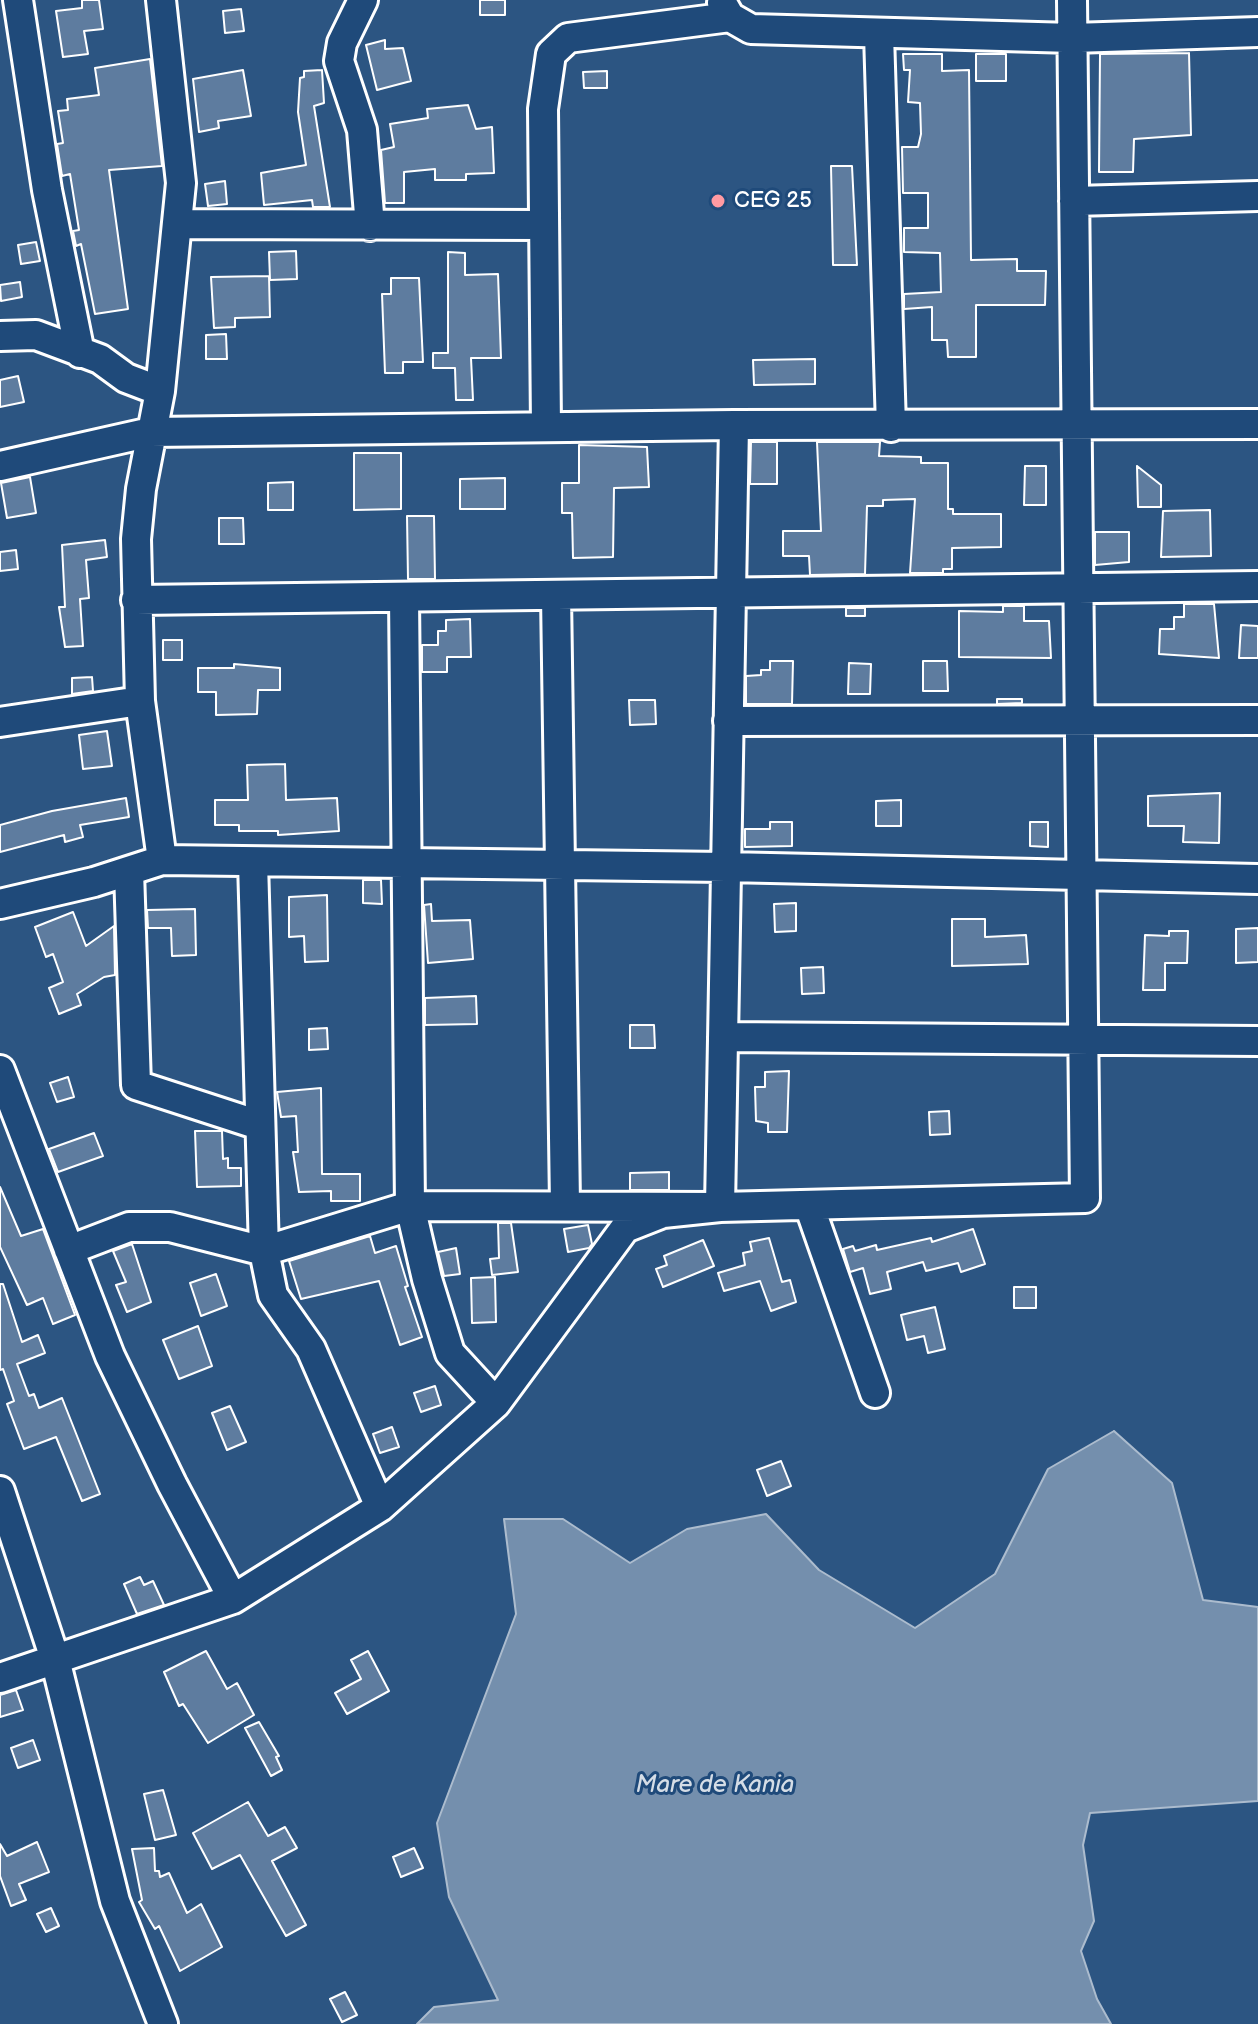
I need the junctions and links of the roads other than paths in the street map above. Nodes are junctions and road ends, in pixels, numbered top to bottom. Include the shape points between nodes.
1 (18, 0) edge
2 (161, 0) edge
3 (363, 0) edge
4 (1072, 0) edge
5 (726, 8) edge
6 (1258, 32) edge
7 (879, 34) junction
8 (1073, 38) junction
9 (1258, 196) edge
10 (1074, 201) junction
11 (179, 224) junction
12 (544, 225) junction
13 (370, 226) junction
14 (0, 336) edge
15 (80, 353) junction
16 (160, 391) junction
17 (1076, 424) junction
18 (1258, 424) edge
19 (734, 425) junction
20 (546, 427) junction
21 (891, 427) junction
22 (151, 432) junction
23 (0, 466) edge
24 (1258, 586) edge
25 (1077, 588) junction
26 (731, 593) junction
27 (556, 595) junction
28 (404, 597) junction
29 (136, 600) junction
30 (140, 701) junction
31 (1258, 720) edge
32 (728, 721) junction
33 (1078, 721) junction
34 (0, 722) edge
35 (162, 860) junction
36 (253, 862) junction
37 (407, 865) junction
38 (560, 867) junction
39 (726, 867) junction
40 (129, 871) junction
41 (1080, 876) junction
42 (1258, 879) edge
43 (0, 904) edge
44 (723, 1037) junction
45 (1082, 1040) junction
46 (1258, 1041) edge
47 (0, 1070) edge
48 (259, 1125) junction
49 (565, 1204) junction
50 (809, 1205) junction
51 (410, 1206) junction
52 (720, 1207) junction
53 (69, 1250) junction
54 (264, 1251) junction
55 (875, 1393) dead end
56 (496, 1403) junction
57 (0, 1491) edge
58 (380, 1507) junction
59 (233, 1599) junction
60 (55, 1659) junction
61 (0, 1678) edge
62 (163, 2024) edge

1 - 15 street via 47,190
2 - 11 street via 177,118
3 - 13 street via 339,61 362,130
4 - 8 street
5 - 7 street via 751,29
5 - 12 street via 568,38 551,54 543,109
6 - 8 street
7 - 8 street
7 - 21 street
8 - 10 street
9 - 10 street
10 - 17 street
11 - 13 street
11 - 16 street
12 - 13 street
12 - 20 street
14 - 15 street via 36,335
15 - 16 street
16 - 22 street
17 - 18 street
17 - 21 street
17 - 25 street
19 - 20 street
19 - 21 street
19 - 26 street
20 - 22 street
22 - 23 street
22 - 29 street via 136,539
24 - 25 street
25 - 26 street
25 - 33 street
26 - 27 street
26 - 32 street
27 - 28 street
27 - 38 street
28 - 29 street
28 - 37 street
29 - 30 street
30 - 34 street
30 - 35 street
31 - 33 street
32 - 33 street
32 - 39 street
33 - 41 street
35 - 36 street
35 - 40 street
36 - 37 street
36 - 48 street
37 - 38 street
37 - 51 street
38 - 39 street
38 - 49 street
39 - 41 street
39 - 44 street
40 - 43 street
40 - 48 street via 136,1085
41 - 42 street
41 - 45 street
44 - 45 street
44 - 52 street
45 - 46 street
45 - 50 street via 1085,1198
47 - 53 street
48 - 54 street
49 - 51 street
49 - 52 street
50 - 52 street
50 - 55 street
51 - 54 street
51 - 56 street via 450,1353
52 - 56 street via 663,1213 625,1228
53 - 54 street via 129,1227 170,1227
53 - 59 street via 110,1356
54 - 58 street via 273,1295 311,1349
56 - 58 street
57 - 60 street
58 - 59 street
59 - 60 street
60 - 61 street
60 - 62 street via 115,1901

